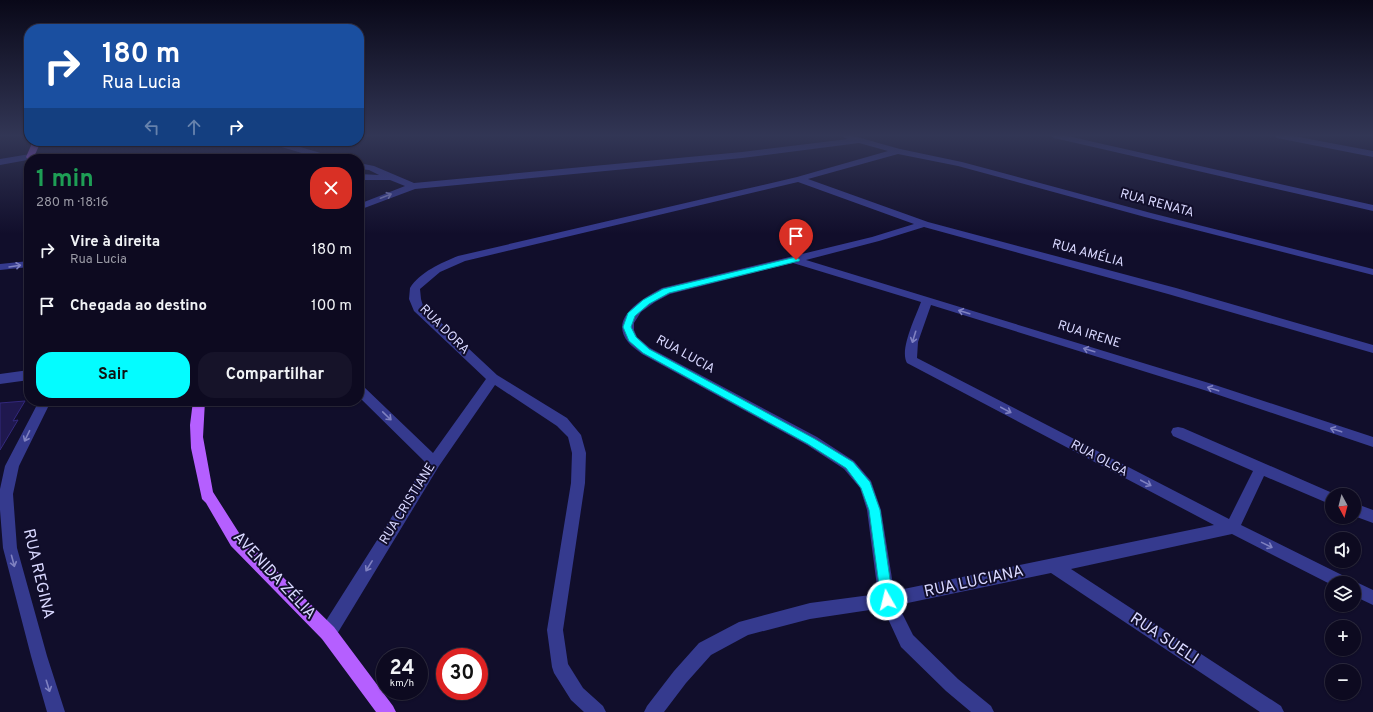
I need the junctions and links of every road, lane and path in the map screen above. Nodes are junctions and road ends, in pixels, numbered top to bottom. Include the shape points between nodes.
1 (372, 168) edge
2 (602, 168) edge
3 (837, 168) edge
4 (975, 168) edge
5 (1199, 168) edge
6 (364, 177) edge
7 (397, 179) junction
8 (799, 179) junction
9 (413, 186) junction
10 (364, 205) edge
11 (1373, 208) edge
12 (924, 224) junction
13 (796, 260) junction
14 (24, 265) edge
15 (0, 267) edge
16 (1373, 272) edge
17 (927, 301) junction
18 (1373, 349) edge
19 (24, 376) edge
20 (493, 378) junction
21 (0, 380) edge
22 (364, 394) edge
23 (42, 406) edge
24 (198, 406) edge
25 (1178, 432) dead end
26 (1373, 442) edge
27 (434, 462) junction
28 (1261, 468) junction
29 (1325, 496) edge
30 (1361, 512) edge
31 (1373, 518) edge
32 (1232, 528) junction
33 (1054, 566) junction
34 (1329, 576) edge
35 (1361, 592) edge
36 (1373, 598) edge
37 (887, 600) junction
38 (328, 633) junction
39 (56, 712) edge
40 (387, 712) edge
41 (597, 712) edge
42 (652, 712) edge
43 (985, 712) edge
44 (1274, 712) edge

1 - 7 street
2 - 9 street
3 - 8 street, RUA DORA
4 - 16 street, RUA RENATA
5 - 11 street
6 - 7 street
7 - 9 street
8 - 12 street, RUA AMÉLIA
8 - 20 street, RUA DORA via 462,258 437,269 415,288 418,308
10 -> 9 street
12 - 13 street, RUA LUCIA
12 - 18 street, RUA AMÉLIA
13 - 17 street, RUA IRENE
13 - 37 street, RUA LUCIA via 666,291 646,302 631,315 627,327 632,338 646,351 812,441 849,465 866,486 874,510
15 -> 14 street
26 -> 17 street, RUA IRENE via 1201,385
17 -> 32 street, RUA OLGA via 912,342 911,360
19 - 21 street
20 - 27 street, RUA CRISTIANE
20 - 41 street, RUA DORA via 562,422 574,435 579,453 578,483 555,630 560,667 577,694
22 -> 27 street
23 -> 39 street, RUA REGINA via 12,466 6,494 10,548
24 - 38 main road, AVENIDA ZÉLIA via 196,417 198,457 207,495 236,541
25 - 28 street
27 -> 38 street, RUA CRISTIANE
28 - 29 street
28 - 32 street
30 - 31 street
32 - 33 street, RUA LUCIANA
32 -> 34 street, RUA OLGA
33 - 37 street, RUA LUCIANA
33 - 44 street, RUA SUELI
35 - 36 street
37 - 42 street, RUA LUCIANA via 810,611 745,628 705,650
37 - 43 street via 907,641 952,685
38 - 40 main road, AVENIDA ZÉLIA

